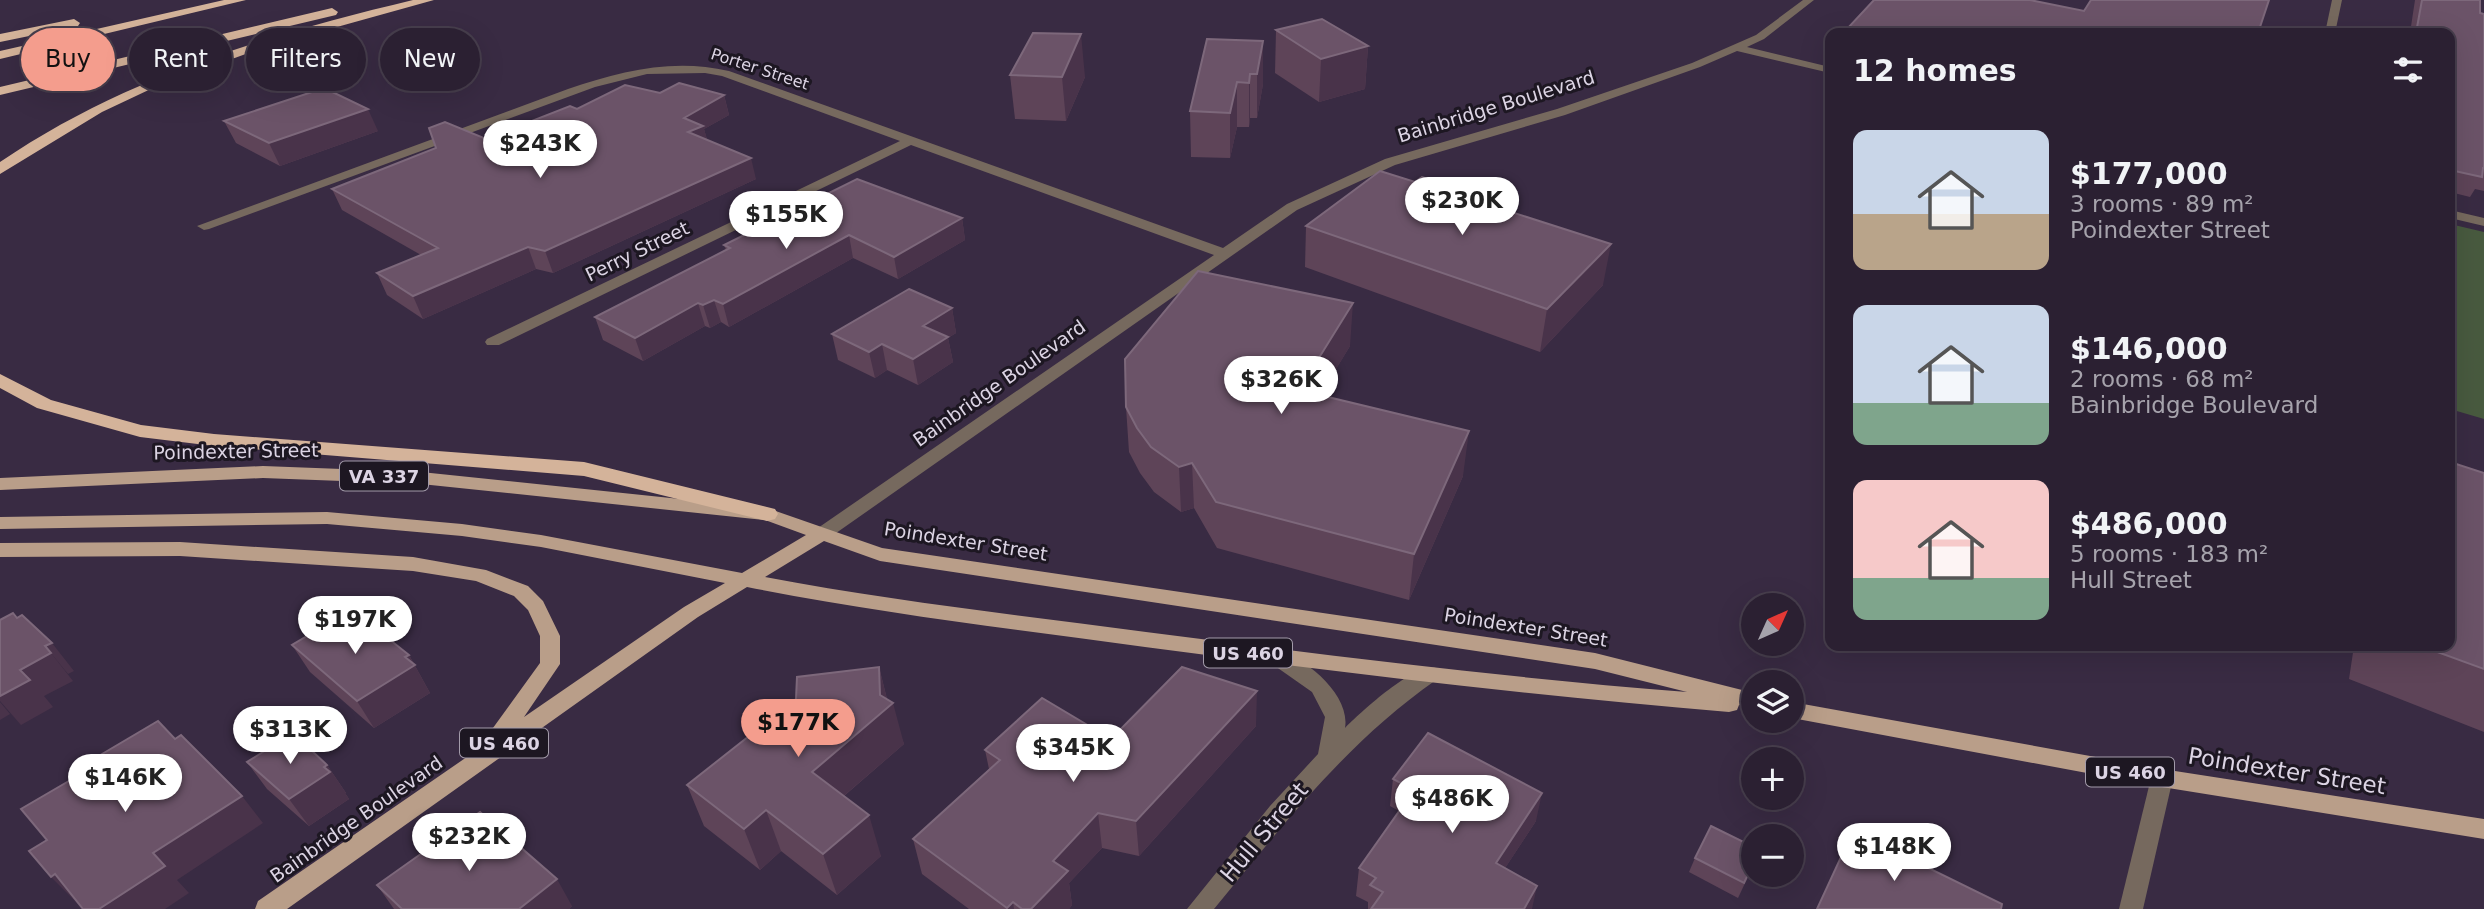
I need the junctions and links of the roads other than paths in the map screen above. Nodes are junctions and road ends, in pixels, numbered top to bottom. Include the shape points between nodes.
1 (178, 0) edge
2 (240, 0) edge
3 (388, 0) edge
4 (428, 0) edge
5 (1809, 0) edge
6 (2337, 0) edge
7 (129, 11) dead end
8 (86, 20) dead end
9 (2331, 28) edge
10 (0, 39) edge
11 (1734, 47) junction
12 (0, 55) edge
13 (1825, 69) edge
14 (0, 91) edge
15 (911, 140) junction
16 (0, 169) edge
17 (2455, 215) edge
18 (2484, 222) edge
19 (204, 226) dead end
20 (1222, 253) junction
21 (493, 342) dead end
22 (0, 380) edge
23 (0, 484) edge
24 (767, 514) junction
25 (0, 523) edge
26 (821, 534) junction
27 (0, 550) edge
28 (745, 581) junction
29 (1275, 656) junction
30 (1429, 674) junction
31 (1741, 700) edge
32 (1741, 703) edge
33 (1804, 712) edge
34 (1329, 755) junction
35 (485, 756) junction
36 (2162, 778) junction
37 (2479, 829) edge
38 (267, 909) edge
39 (1199, 909) edge
40 (2131, 909) edge

1 - 7 highway
2 - 12 highway
3 - 14 highway
4 - 16 highway via 294,36 151,85 58,129
5 - 11 street, Bainbridge Boulevard via 1760,37
6 - 9 street
8 - 10 highway
11 - 13 street
11 - 20 street, Bainbridge Boulevard via 1596,101 1390,162 1292,207
15 - 19 street, Porter Street via 725,73 663,68 616,76 572,91
15 - 20 street, Porter Street
15 - 21 street, Perry Street
17 - 18 street
20 - 26 street, Bainbridge Boulevard
22 - 24 highway via 44,404 140,430 228,442 584,469
23 - 24 main road, Poindexter Street / VA 337 via 262,472 328,474 446,480
24 - 26 main road, Poindexter Street / VA 337
25 - 28 main road, Poindexter Street / VA 337 via 327,518 541,541
26 - 28 main road, Bainbridge Boulevard / US 460
26 - 31 main road, Poindexter Street / US 460 via 894,556 1595,661
27 - 35 main road via 180,549 413,564 479,575 521,591 536,606 550,636 550,664
28 - 29 main road, Poindexter Street / US 460 via 854,601
28 - 35 main road, Bainbridge Boulevard / US 460 via 691,612
29 - 30 main road, Poindexter Street / US 460
29 - 34 street, Hull Street via 1320,687 1336,717
30 - 32 main road, Poindexter Street / US 460 via 1595,693
30 - 34 street, Hull Street via 1397,694
33 - 36 main road, Poindexter Street / US 460
34 - 39 street, Hull Street
35 - 38 main road, Bainbridge Boulevard / US 460
36 - 37 main road, Poindexter Street / US 460
36 - 40 street

